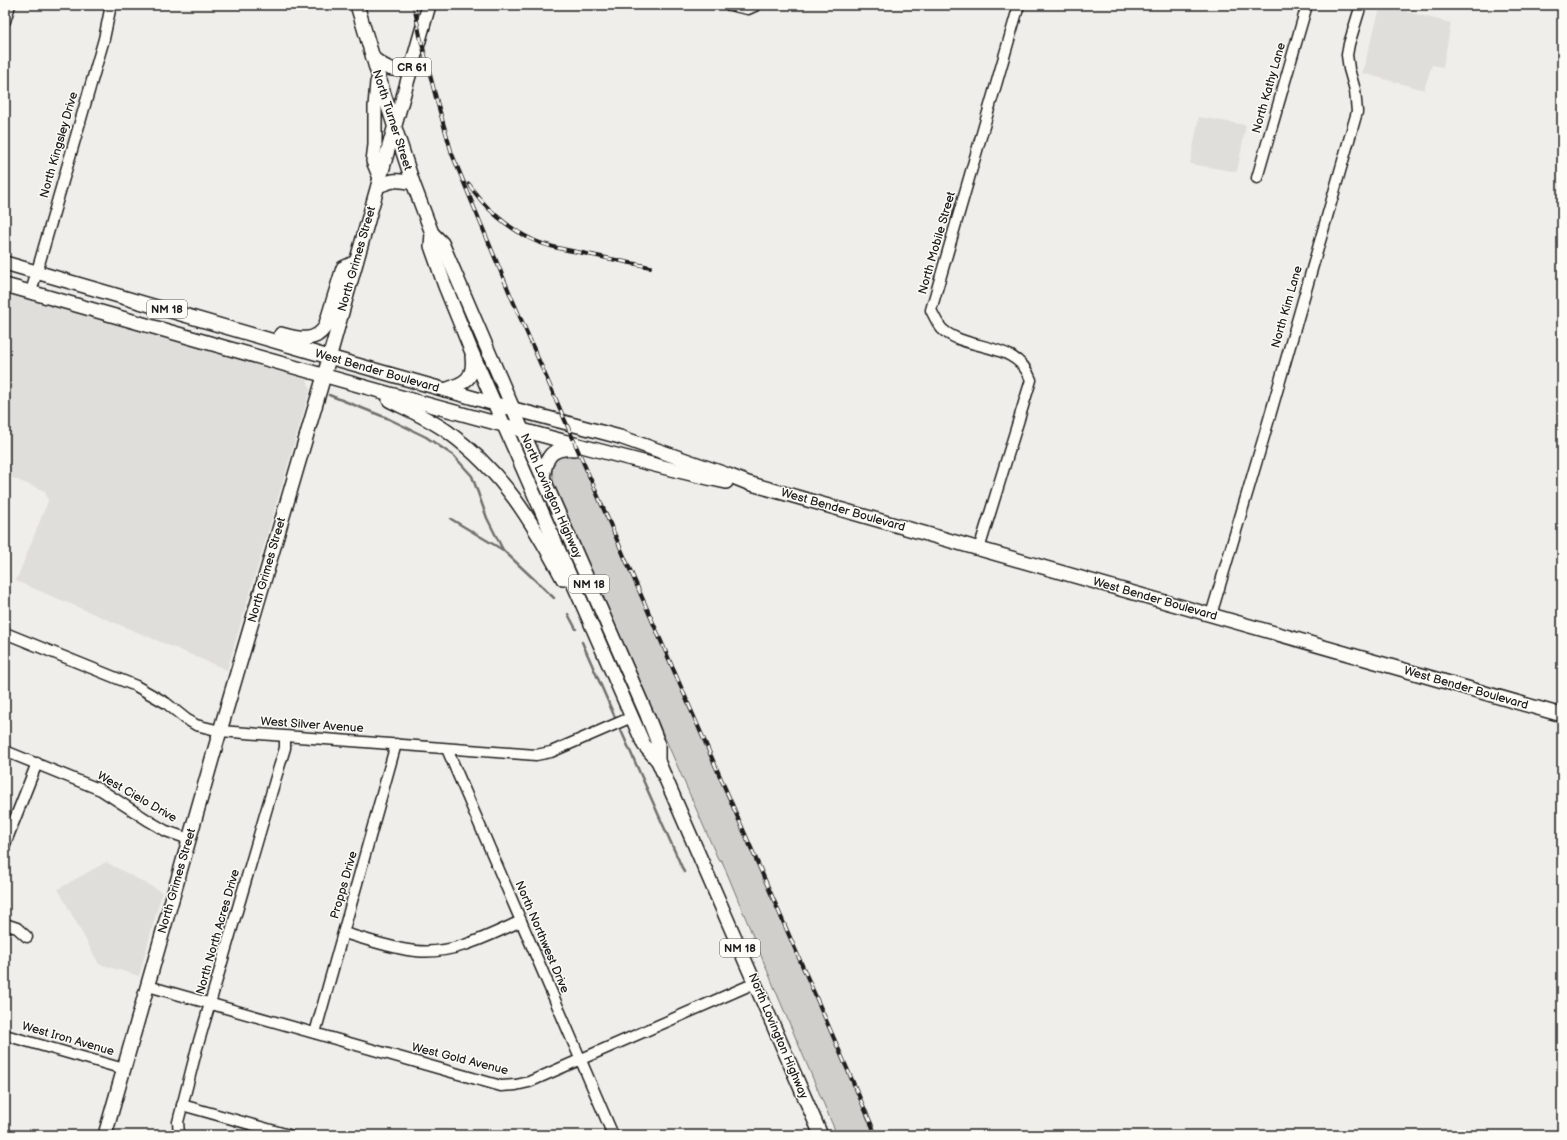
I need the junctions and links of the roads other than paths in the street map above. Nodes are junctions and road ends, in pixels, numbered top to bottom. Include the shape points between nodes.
1 (10, 5) edge
2 (111, 5) edge
3 (357, 5) edge
4 (429, 5) edge
5 (729, 5) edge
6 (757, 5) edge
7 (1019, 5) edge
8 (1307, 5) edge
9 (1361, 5) edge
10 (5, 21) edge
11 (373, 58) junction
12 (412, 64) junction
13 (378, 74) junction
14 (394, 129) junction
15 (1257, 178) dead end
16 (379, 182) junction
17 (413, 183) junction
18 (432, 233) junction
19 (356, 262) junction
20 (5, 263) edge
21 (36, 271) junction
22 (5, 285) edge
23 (31, 292) junction
24 (175, 312) junction
25 (169, 332) junction
26 (246, 332) junction
27 (471, 350) junction
28 (329, 357) junction
29 (324, 376) junction
30 (360, 386) junction
31 (445, 390) junction
32 (495, 404) junction
33 (513, 409) junction
34 (504, 425) junction
35 (522, 430) junction
36 (598, 450) junction
37 (543, 478) junction
38 (748, 483) junction
39 (979, 549) junction
40 (581, 600) junction
41 (1211, 615) junction
42 (5, 633) edge
43 (1562, 715) edge
44 (632, 717) junction
45 (220, 731) junction
46 (286, 736) junction
47 (396, 744) junction
48 (447, 749) junction
49 (5, 751) edge
50 (658, 761) junction
51 (37, 763) junction
52 (189, 839) junction
53 (5, 844) edge
54 (521, 921) junction
55 (5, 924) edge
56 (344, 933) junction
57 (28, 937) dead end
58 (755, 983) junction
59 (148, 986) junction
60 (210, 1004) junction
61 (315, 1033) junction
62 (5, 1035) edge
63 (580, 1060) junction
64 (124, 1069) junction
65 (182, 1105) junction
66 (105, 1135) edge
67 (179, 1135) edge
68 (289, 1135) edge
69 (613, 1135) edge
70 (821, 1135) edge

1 - 10 street
2 - 21 street, North Kingsley Drive via 104,38
3 - 11 main road, North Turner Street
4 - 12 main road, North Grimes Street / CR 61
5 - 6 street via 748,9
7 - 39 street, North Mobile Street via 931,310 943,330 1018,360 1027,369 1031,380
8 - 15 street, North Kathy Lane
9 - 41 street, North Kim Lane via 1348,55 1357,112
11 - 12 main road via 385,68 394,70 402,70
11 - 13 main road, North Turner Street
12 - 14 main road, North Grimes Street / CR 61
13 - 14 main road, North Turner Street
13 - 16 main road via 372,161
14 - 16 main road, North Grimes Street / CR 61
14 - 17 main road, North Turner Street
16 - 17 main road via 400,180
16 - 19 main road, North Grimes Street / CR 61
17 - 18 main road, North Turner Street
18 - 27 main road, North Turner Street via 431,246
18 - 33 main road, North Turner Street via 442,243
19 - 26 main road via 343,268 325,327 315,337 299,339 266,331
19 - 28 main road, North Grimes Street / CR 61
20 - 21 main road, West Bender Boulevard / NM 18
21 - 23 street, North Kingsley Drive
21 - 24 main road, West Bender Boulevard / NM 18
22 - 23 main road, West Bender Boulevard / NM 18
23 - 25 main road, West Bender Boulevard / NM 18
24 - 25 main road
24 - 26 main road, West Bender Boulevard / NM 18
25 - 29 main road, West Bender Boulevard / NM 18
26 - 28 main road, West Bender Boulevard / NM 18
27 - 31 main road via 471,374 463,383
27 - 32 main road, North Turner Street
28 - 29 main road, North Grimes Street / CR 61
28 - 31 main road, West Bender Boulevard / NM 18
29 - 30 main road, West Bender Boulevard / NM 18
29 - 45 main road, North Grimes Street / CR 61
30 - 34 main road, West Bender Boulevard / NM 18
30 - 40 main road via 429,420 480,458 514,496 568,588
31 - 32 main road, West Bender Boulevard / NM 18
32 - 33 main road, West Bender Boulevard / NM 18
32 - 34 main road, North Turner Street
33 - 35 main road, North Lovington Highway / NM 18
33 - 38 main road, West Bender Boulevard via 627,439
34 - 35 main road, West Bender Boulevard
34 - 40 main road, North Lovington Highway / NM 18
35 - 36 main road, West Bender Boulevard
35 - 37 main road, North Lovington Highway / NM 18
36 - 37 main road via 558,449 545,463
36 - 38 main road, West Bender Boulevard via 725,482
37 - 50 main road, North Lovington Highway / NM 18 via 658,743
38 - 39 main road, West Bender Boulevard
39 - 41 main road, West Bender Boulevard
40 - 44 main road, North Lovington Highway / NM 18
41 - 43 main road, West Bender Boulevard
42 - 45 street, West Silver Avenue via 136,686 166,703 196,725
44 - 48 street, West Silver Avenue via 552,752 536,755
44 - 50 main road, North Lovington Highway / NM 18 via 644,745
45 - 46 street, West Silver Avenue
45 - 52 main road, North Grimes Street / CR 61
46 - 47 street, West Silver Avenue
46 - 60 street, North North Acres Drive
47 - 48 street, West Silver Avenue
47 - 56 street, Propps Drive
48 - 54 street, North Northwest Drive
49 - 51 street, West Cielo Drive
50 - 58 main road, North Lovington Highway / NM 18
51 - 52 street, West Cielo Drive via 101,790 149,821
51 - 53 street
52 - 59 main road, North Grimes Street / CR 61
54 - 56 street via 460,946 439,951 415,951
54 - 63 street, North Northwest Drive
55 - 57 street via 17,928
56 - 61 street, Propps Drive
58 - 63 street, West Gold Avenue
58 - 70 main road, North Lovington Highway / NM 18
59 - 60 street, West Gold Avenue
59 - 64 main road, North Grimes Street / CR 61
60 - 61 street, West Gold Avenue
60 - 65 street, North North Acres Drive
61 - 63 street, West Gold Avenue via 501,1086 529,1082
62 - 64 street, West Iron Avenue
63 - 69 street, North Northwest Drive
64 - 66 main road, North Grimes Street / CR 61
65 - 67 street, North North Acres Drive via 178,1122
65 - 68 street

